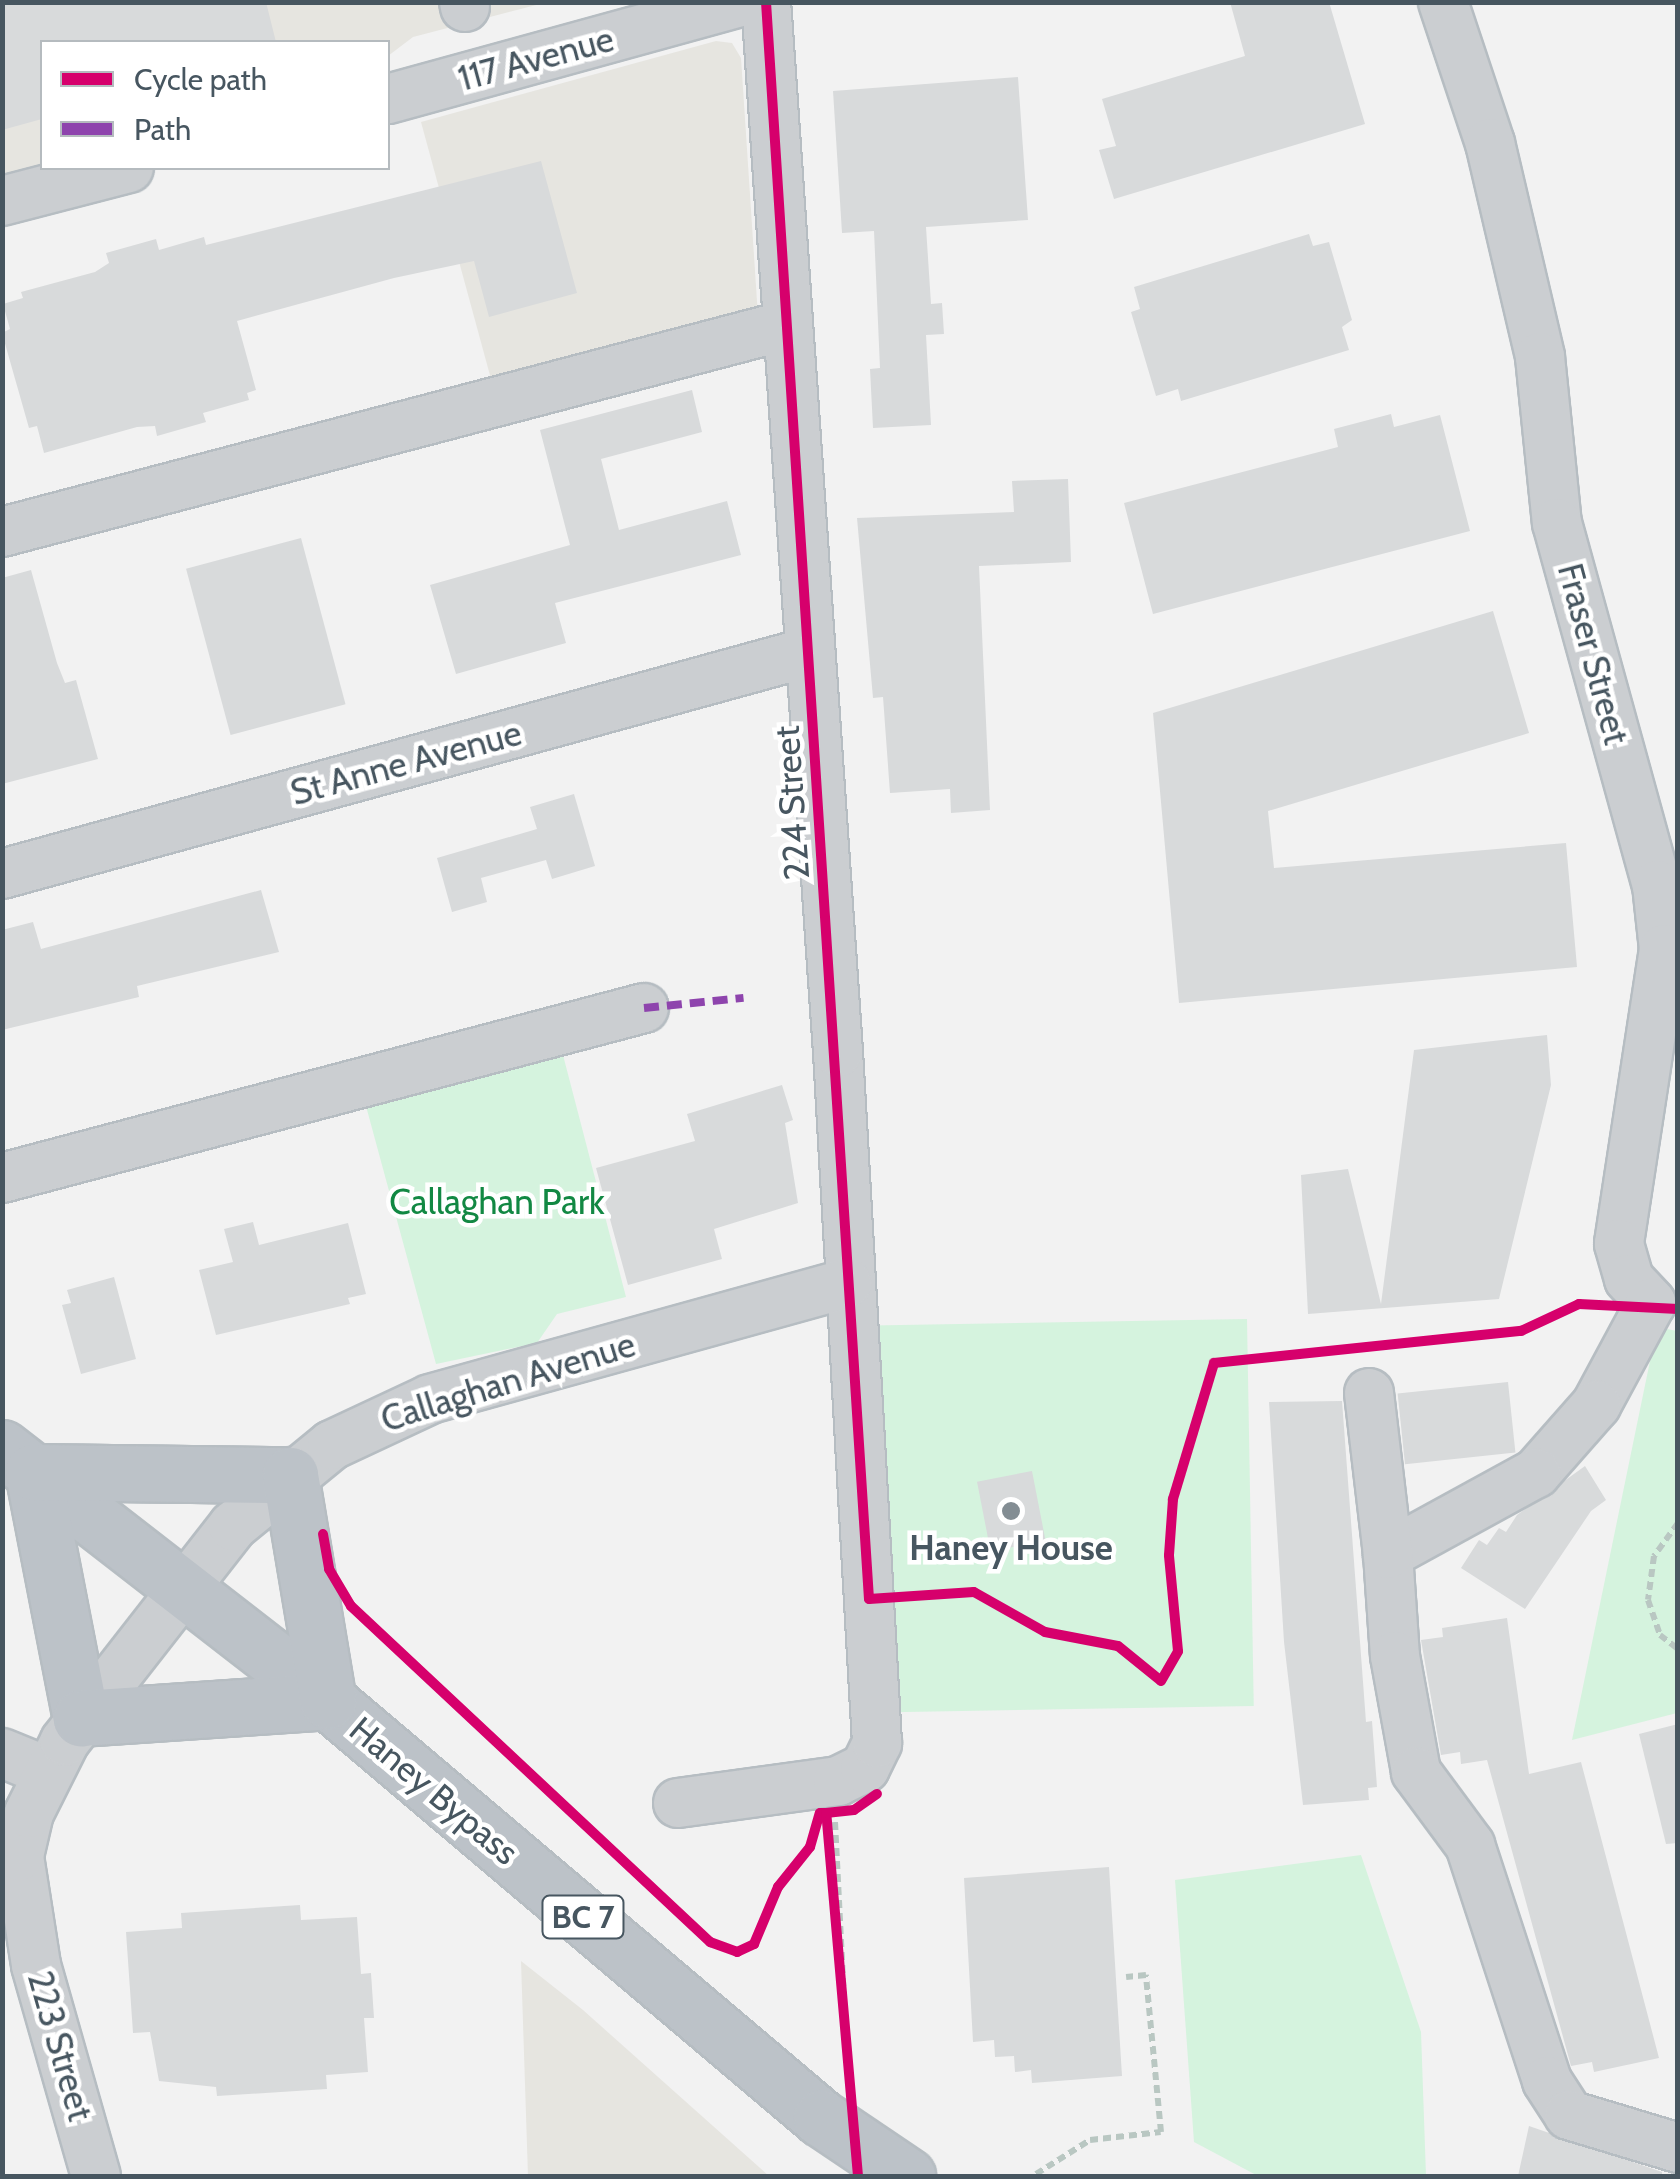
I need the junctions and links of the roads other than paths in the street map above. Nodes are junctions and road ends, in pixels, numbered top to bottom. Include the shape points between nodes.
1 (742, 2) edge
2 (766, 2) edge
3 (1443, 2) edge
4 (390, 99) edge
5 (121, 170) edge
6 (2, 201) edge
7 (786, 325) junction
8 (2, 532) edge
9 (809, 652) junction
10 (2, 874) edge
11 (644, 1008) dead end
12 (2, 1178) edge
13 (848, 1283) junction
14 (1664, 1306) edge
15 (1369, 1392) dead end
16 (18, 1460) edge
17 (290, 1475) junction
18 (1388, 1554) junction
19 (185, 1592) junction
20 (328, 1701) junction
21 (81, 1718) junction
22 (2, 1753) edge
23 (46, 1771) junction
24 (678, 1804) dead end
25 (11, 1858) edge
26 (1678, 2148) edge
27 (96, 2176) edge
28 (907, 2176) edge

1 - 4 street, 117 Avenue
2 - 7 street, 224 Street
3 - 14 street, Fraser Street via 1490,142 1540,357 1557,522 1657,886 1664,948 1619,1244 1629,1279
5 - 6 street
7 - 8 street
7 - 9 street, 224 Street
9 - 10 street, St Anne Avenue
9 - 13 street, 224 Street
11 - 12 street
13 - 17 street, Callaghan Avenue via 430,1399 376,1420
13 - 24 street, 224 Street via 877,1730 859,1788 838,1782
14 - 18 street via 1596,1404 1536,1473
15 - 18 street
16 - 17 highway
16 - 19 highway, Haney Bypass / BC 7
16 - 21 highway
17 - 19 street, Callaghan Avenue via 233,1526
17 - 20 highway
18 - 26 street via 1395,1656 1416,1772 1470,1846 1546,2081 1570,2115
19 - 20 highway, Haney Bypass / BC 7
19 - 21 street, Callaghan Avenue
20 - 21 highway
20 - 28 highway, Haney Bypass / BC 7 via 821,2118
21 - 23 street, Callaghan Avenue
22 - 23 street
23 - 25 street, Callaghan Avenue
25 - 27 street, 223 Street

